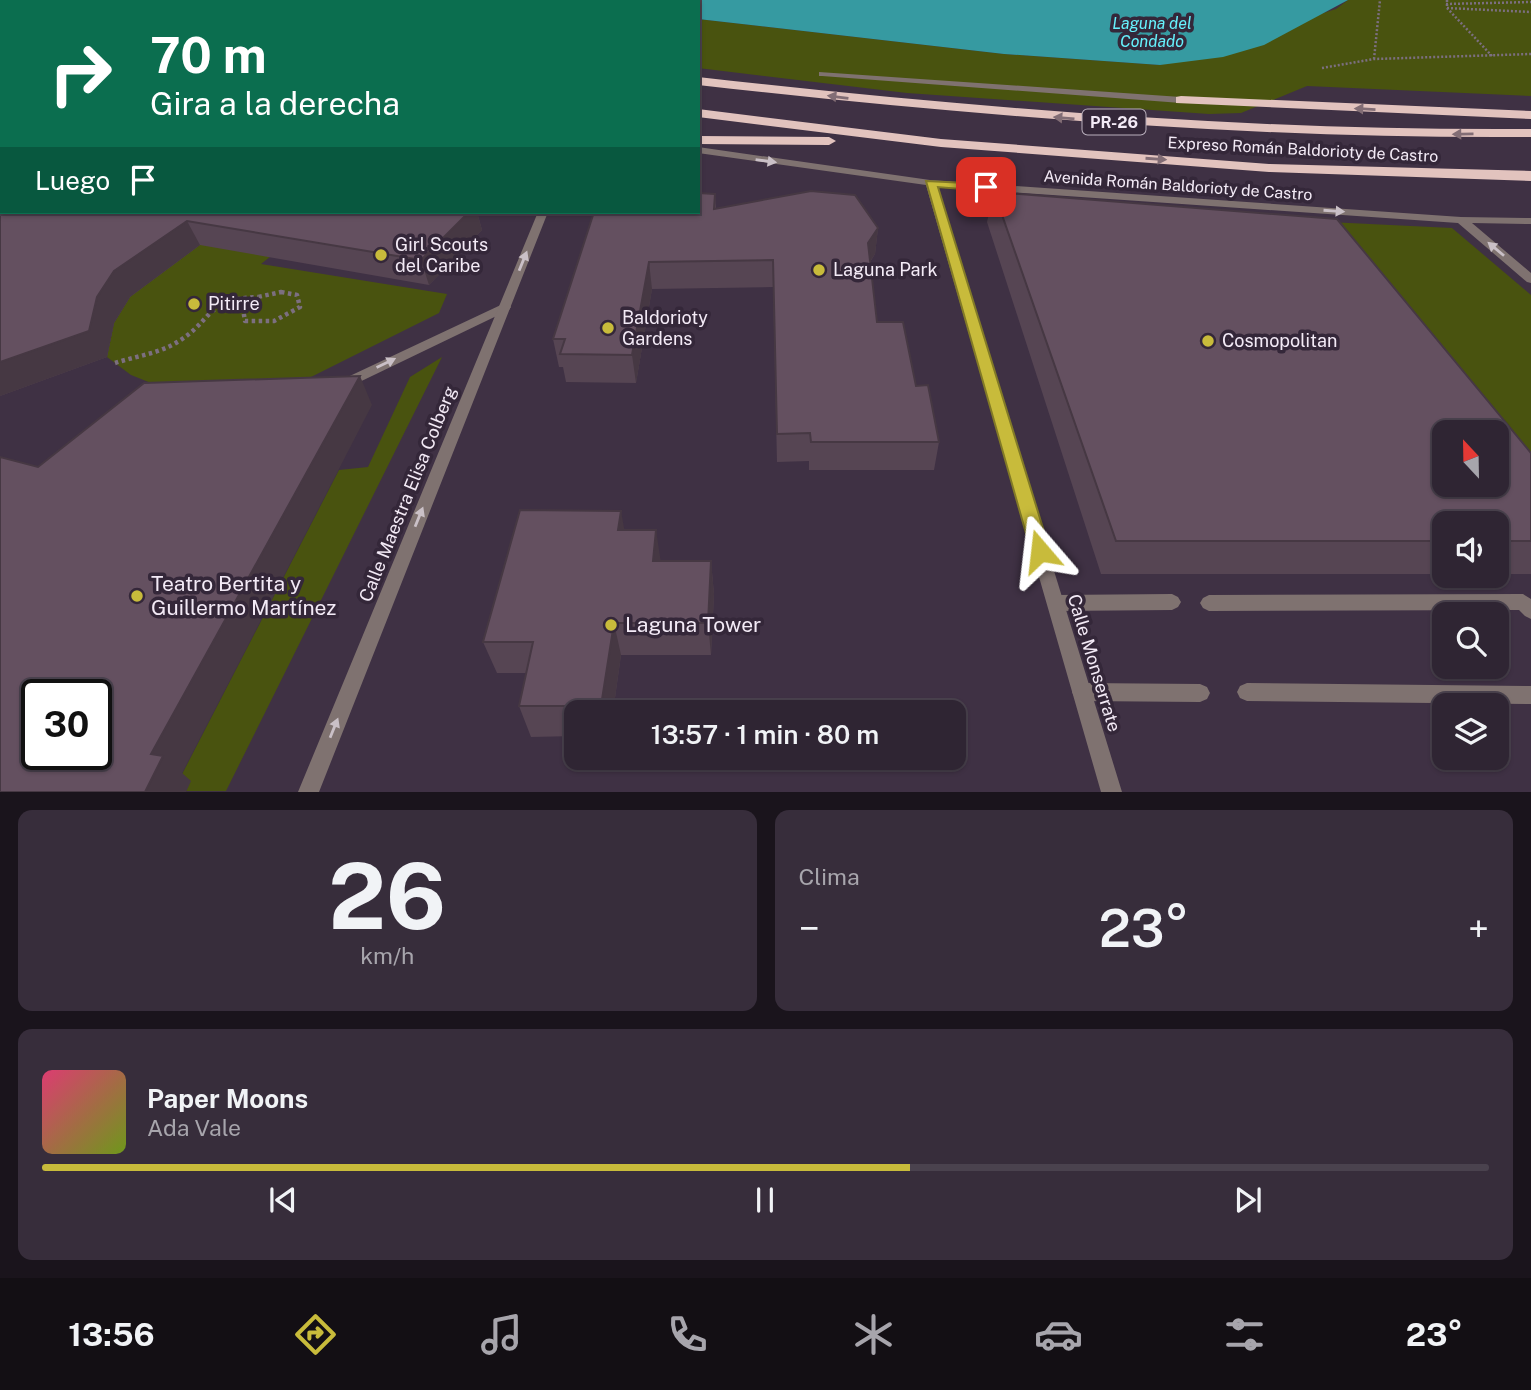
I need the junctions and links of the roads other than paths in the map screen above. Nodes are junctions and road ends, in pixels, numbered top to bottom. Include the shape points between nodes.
1 (822, 74) dead end
2 (700, 80) edge
3 (1181, 100) joint
4 (700, 113) edge
5 (1531, 115) edge
6 (1531, 133) edge
7 (700, 140) edge
8 (941, 143) junction
9 (700, 150) edge
10 (1531, 176) edge
11 (930, 183) junction
12 (542, 214) edge
13 (1461, 220) junction
14 (1531, 222) edge
15 (1531, 279) edge
16 (505, 307) junction
17 (325, 393) edge
18 (1056, 603) junction
19 (1171, 603) dead end
20 (1209, 603) dead end
21 (1531, 611) edge
22 (1082, 692) junction
23 (1247, 692) dead end
24 (1200, 693) dead end
25 (1531, 695) edge
26 (308, 792) edge
27 (1112, 792) edge

1 - 3 street
6 -> 2 highway, Expreso Román Baldorioty de Castro / PR-26 via 1432,135 1165,126 961,110
5 -> 3 highway
4 - 8 highway, Expreso Román Baldorioty de Castro / PR-26
7 - 8 highway
8 -> 10 highway, Expreso Román Baldorioty de Castro / PR-26 via 1269,168
9 -> 11 street, Avenida Román Baldorioty de Castro
11 -> 13 street, Avenida Román Baldorioty de Castro
11 - 18 street, Calle Monserrate
16 -> 12 street, Calle Maestra Elisa Colberg
13 - 14 street, Avenida Román Baldorioty de Castro
15 -> 13 street
17 -> 16 street
26 -> 16 street, Calle Maestra Elisa Colberg
18 - 19 street
18 - 22 street, Calle Monserrate
20 - 21 street via 1524,602
22 - 24 street
22 - 27 street, Calle Monserrate
23 - 25 street

